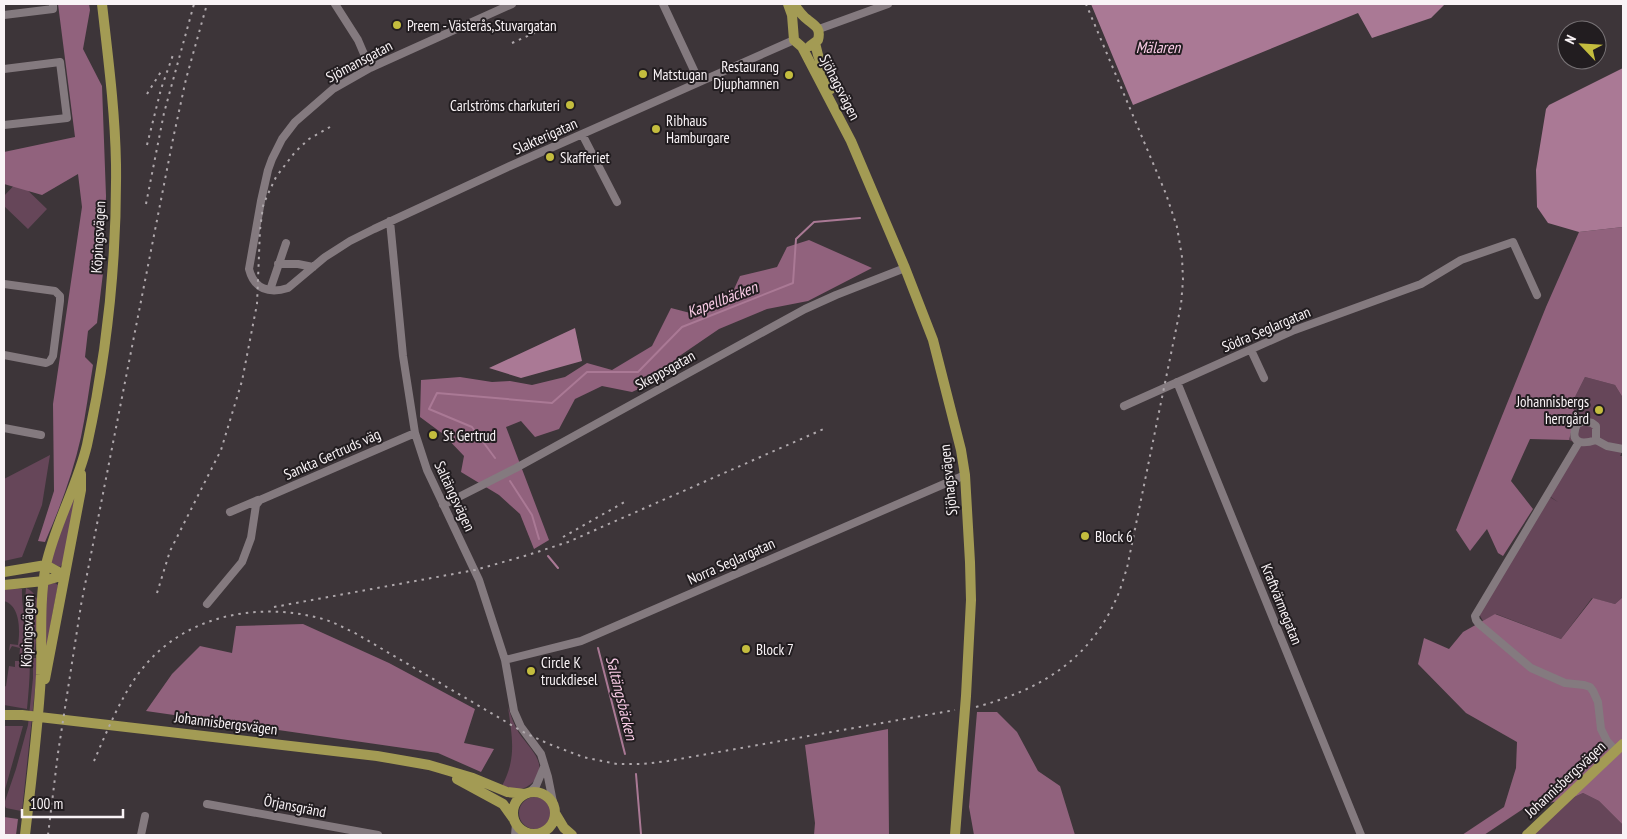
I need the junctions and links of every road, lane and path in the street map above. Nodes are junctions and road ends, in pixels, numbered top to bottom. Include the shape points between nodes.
1 (102, 4) edge
2 (335, 4) edge
3 (512, 4) edge
4 (663, 4) edge
5 (788, 4) edge
6 (794, 4) edge
7 (888, 4) edge
8 (53, 6) edge
9 (4, 15) edge
10 (809, 21) junction
11 (794, 28) junction
12 (818, 29) junction
13 (798, 43) junction
14 (815, 43) junction
15 (370, 68) junction
16 (4, 69) edge
17 (700, 81) junction
18 (4, 125) edge
19 (582, 134) junction
20 (851, 141) junction
21 (617, 202) dead end
22 (390, 221) junction
23 (286, 243) dead end
24 (278, 264) junction
25 (313, 268) junction
26 (905, 268) junction
27 (4, 284) edge
28 (274, 290) junction
29 (1537, 295) dead end
30 (1251, 350) junction
31 (4, 355) edge
32 (1264, 378) dead end
33 (1178, 382) junction
34 (1124, 406) dead end
35 (4, 428) edge
36 (415, 433) junction
37 (41, 435) dead end
38 (1596, 440) junction
39 (1579, 442) junction
40 (1623, 448) edge
41 (81, 470) junction
42 (965, 475) junction
43 (260, 500) junction
44 (443, 505) junction
45 (230, 512) dead end
46 (54, 537) junction
47 (46, 565) junction
48 (26, 568) junction
49 (4, 572) edge
50 (64, 575) junction
51 (44, 582) junction
52 (27, 583) junction
53 (4, 585) edge
54 (43, 599) junction
55 (207, 604) dead end
56 (504, 660) junction
57 (39, 710) junction
58 (4, 713) edge
59 (1620, 748) edge
60 (429, 765) junction
61 (544, 767) junction
62 (527, 794) junction
63 (207, 804) dead end
64 (554, 810) junction
65 (145, 816) dead end
66 (515, 822) junction
67 (540, 834) edge
68 (25, 835) edge
69 (141, 835) edge
70 (378, 835) edge
71 (515, 835) edge
72 (572, 835) edge
73 (955, 835) edge
74 (1361, 835) edge
75 (1527, 835) edge

1 - 41 main road, Köpingsvägen via 116,164 114,249 98,391
2 - 15 street via 358,40
3 - 15 street, Sjömansgatan
4 - 17 street
5 - 11 main road, Sjöhagsvägen
6 - 10 main road
7 - 12 street
8 - 9 street
10 - 11 main road via 800,22
10 - 12 main road
11 - 13 main road, Sjöhagsvägen
12 - 14 main road, Sjöhagsvägen via 819,37
13 - 14 main road, Sjöhagsvägen via 809,47
13 - 17 street, Slakterigatan
13 - 20 main road, Sjöhagsvägen
14 - 20 main road, Sjöhagsvägen
15 - 28 street, Sjömansgatan via 333,90 295,122 272,159 249,269 255,282 267,290
16 - 18 street via 60,62 67,118
17 - 19 street, Slakterigatan
19 - 21 street
19 - 22 street, Slakterigatan
20 - 26 main road, Sjöhagsvägen
22 - 25 street, Slakterigatan via 350,241
22 - 36 street, Saltängsvägen via 403,356
23 - 24 street
24 - 25 street
24 - 28 street
25 - 28 street, Slakterigatan via 288,288
26 - 42 main road, Sjöhagsvägen via 933,340 959,438
26 - 44 street, Skeppsgatan via 806,309
27 - 31 street via 55,291 60,296 50,361 46,363
29 - 30 street, Södra Seglargatan via 1513,242 1461,260 1421,284
30 - 32 street
30 - 33 street, Södra Seglargatan
33 - 34 street, Södra Seglargatan
33 - 74 street, Kraftvärmegatan
35 - 37 street
36 - 43 street, Sankta Gertruds väg
36 - 44 street, Saltängsvägen
38 - 39 street
38 - 39 street via 1596,426 1584,421 1577,424 1574,431
38 - 40 street via 1606,446
39 - 59 street via 1475,616 1479,624 1531,668 1558,681 1590,687 1598,702 1604,735
41 - 46 main road, Köpingsvägen
41 - 50 main road, Köpingsvägen via 81,490
42 - 56 street, Norra Seglargatan via 595,636
42 - 73 main road, Sjöhagsvägen via 971,600
43 - 45 street, Sankta Gertruds väg
43 - 55 street via 242,562
44 - 56 street, Saltängsvägen via 479,580
46 - 47 main road, Köpingsvägen
46 - 48 main road via 44,556
47 - 48 main road
47 - 50 main road
47 - 51 main road, Köpingsvägen
48 - 49 main road
50 - 51 main road
50 - 57 main road, Köpingsvägen
51 - 52 main road
51 - 54 main road, Köpingsvägen
52 - 53 main road
52 - 54 main road
54 - 57 main road, Köpingsvägen
56 - 61 street, Saltängsvägen via 514,710 521,727 541,754
57 - 68 main road, Köpingsvägen
58 - 60 main road, Johannisbergsvägen via 377,756
59 - 75 main road, Johannisbergsvägen
60 - 62 main road, Johannisbergsvägen via 507,792
60 - 66 main road, Johannisbergsvägen via 503,804
61 - 62 street via 536,786
61 - 64 street, Saltängsvägen
62 - 64 main road via 544,795
62 - 66 main road via 514,806
63 - 70 street, Örjansgränd
64 - 67 main road via 554,820
64 - 72 main road
65 - 69 street
66 - 67 main road via 524,832
66 - 71 street

